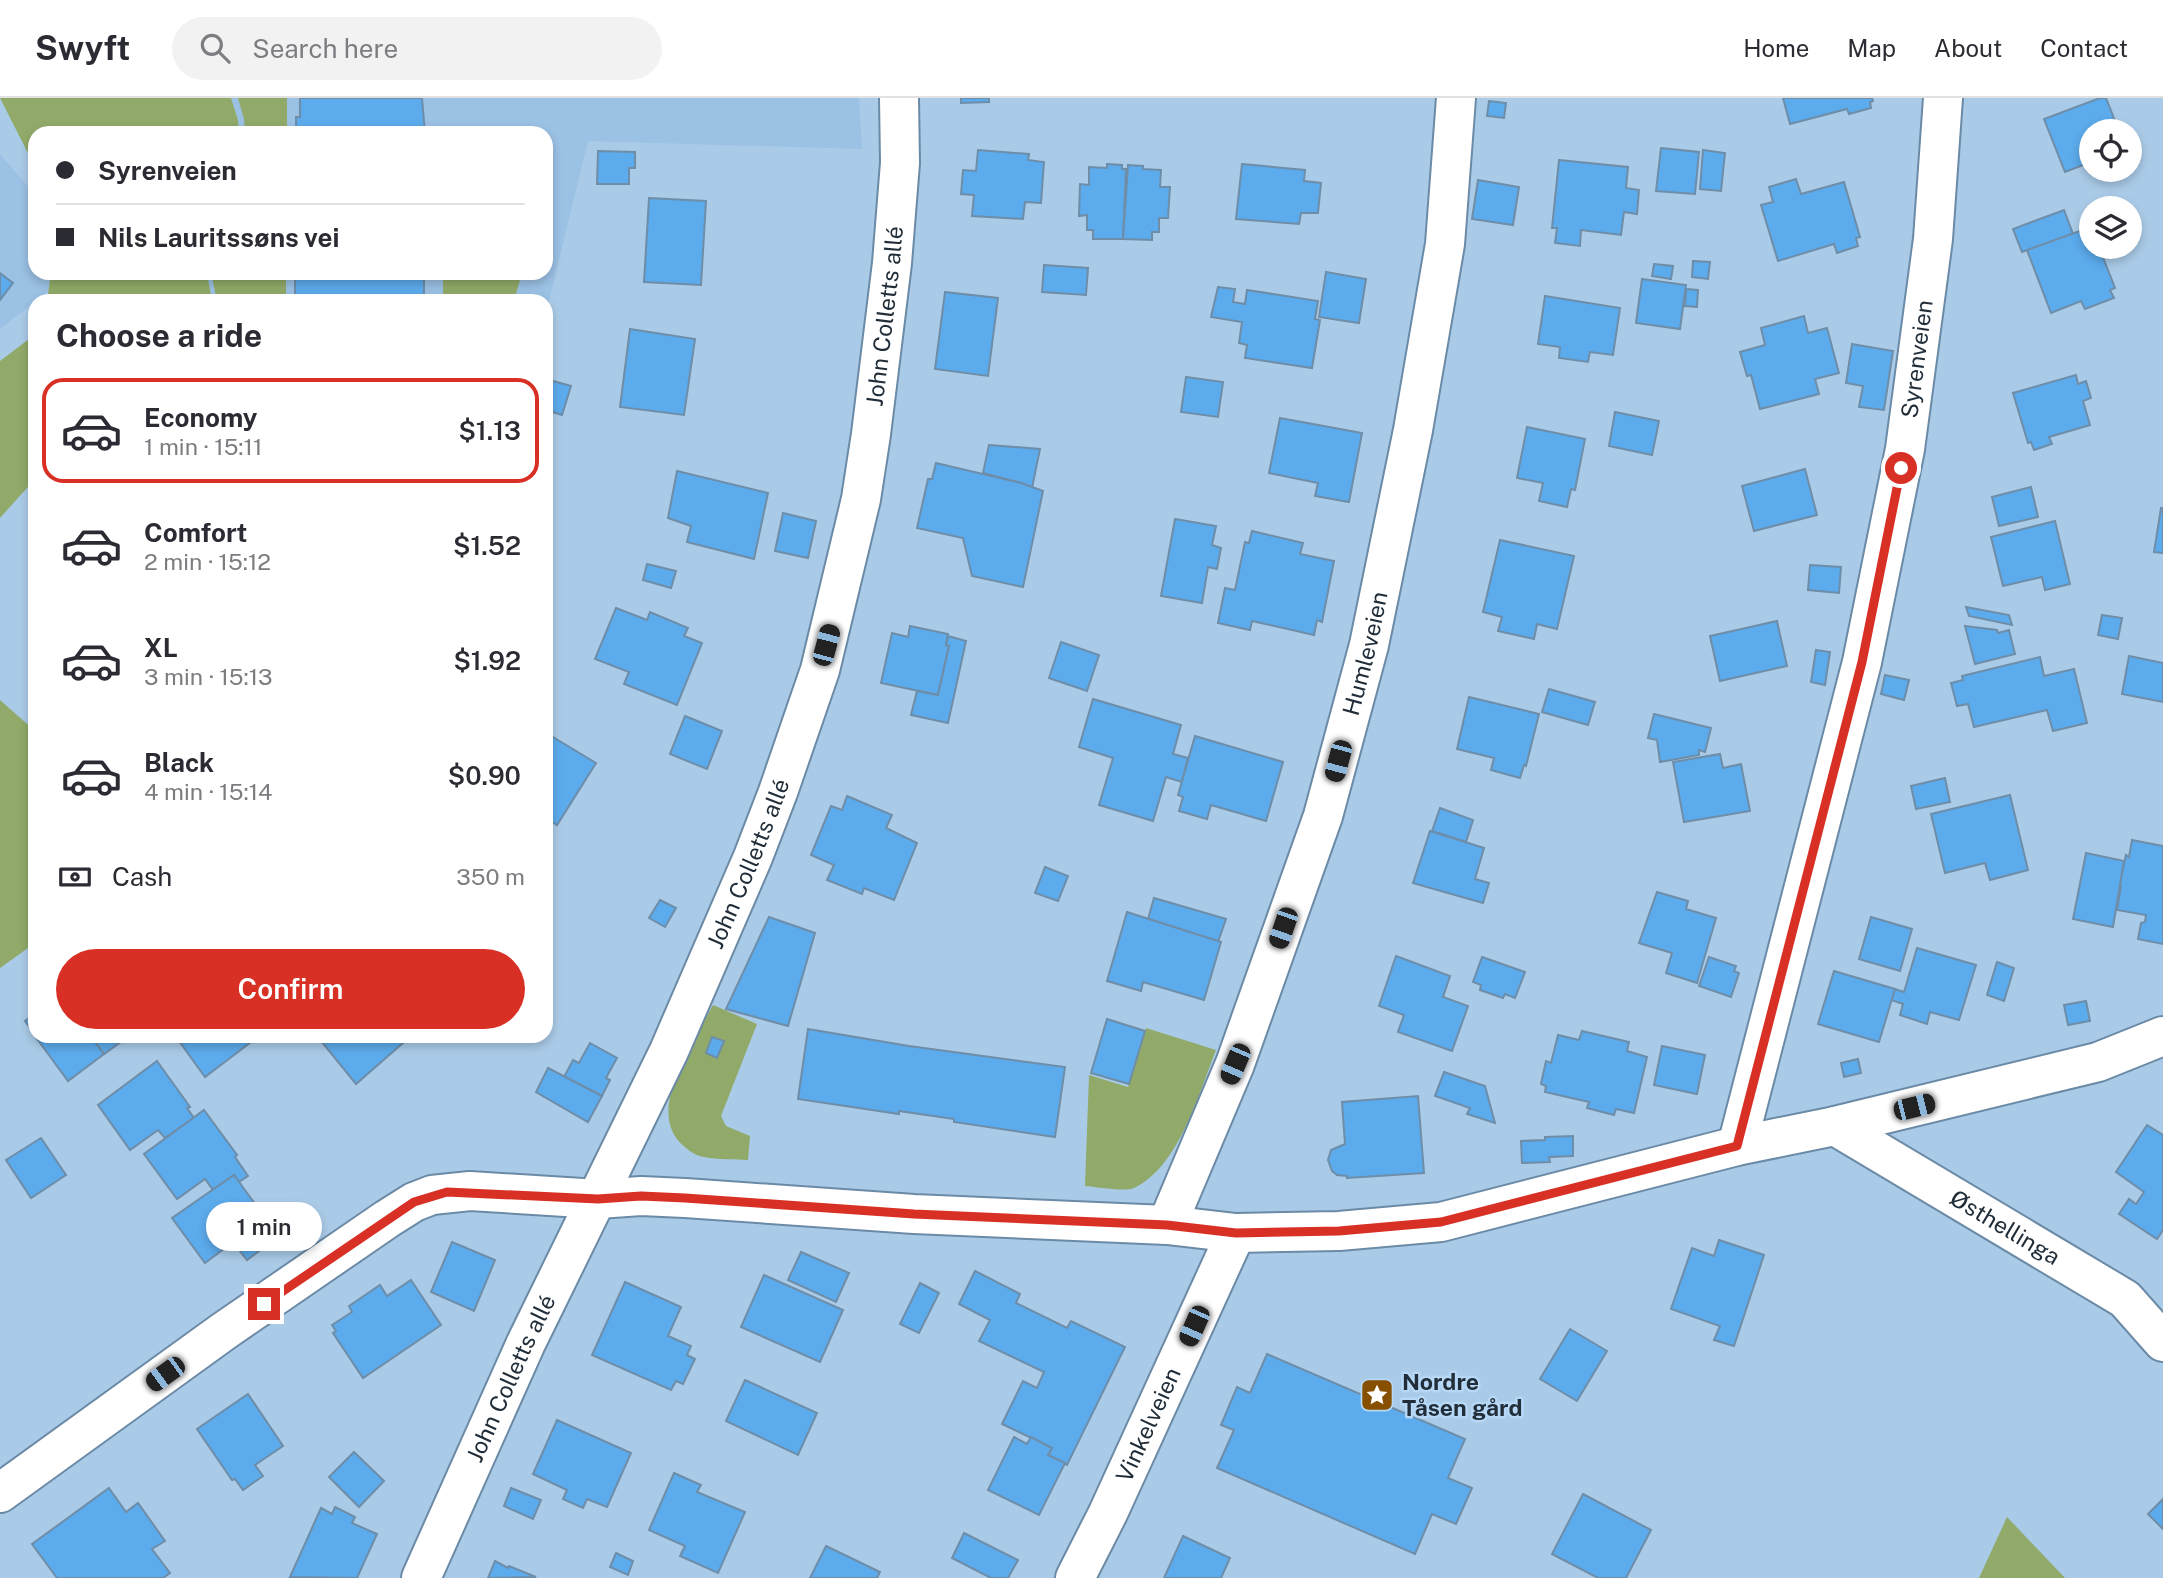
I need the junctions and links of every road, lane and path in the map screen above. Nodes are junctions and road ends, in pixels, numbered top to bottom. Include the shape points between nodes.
1 (899, 98) edge
2 (1456, 98) edge
3 (1943, 98) edge
4 (2163, 1036) edge
5 (1835, 1126) junction
6 (1737, 1146) junction
7 (598, 1199) junction
8 (1167, 1225) junction
9 (1236, 1233) junction
10 (2163, 1342) edge
11 (0, 1493) edge
12 (421, 1578) edge
13 (1075, 1578) edge

1 - 7 street, John Colletts allé via 896,213 871,434 861,499 820,670 753,857 669,1051
2 - 8 street, Humleveien via 1444,244 1413,430 1369,645 1323,816 1235,1064
3 - 6 street, Syrenveien via 1933,239 1905,449 1862,662
4 - 5 street via 2098,1062
5 - 6 street
5 - 10 street, Østhellinga via 2124,1299
6 - 9 street via 1441,1222 1339,1231
7 - 8 street via 685,1198
7 - 11 street via 470,1191 414,1202 224,1331
7 - 12 street, John Colletts allé via 526,1343
8 - 9 street
9 - 13 street, Vinkelveien

